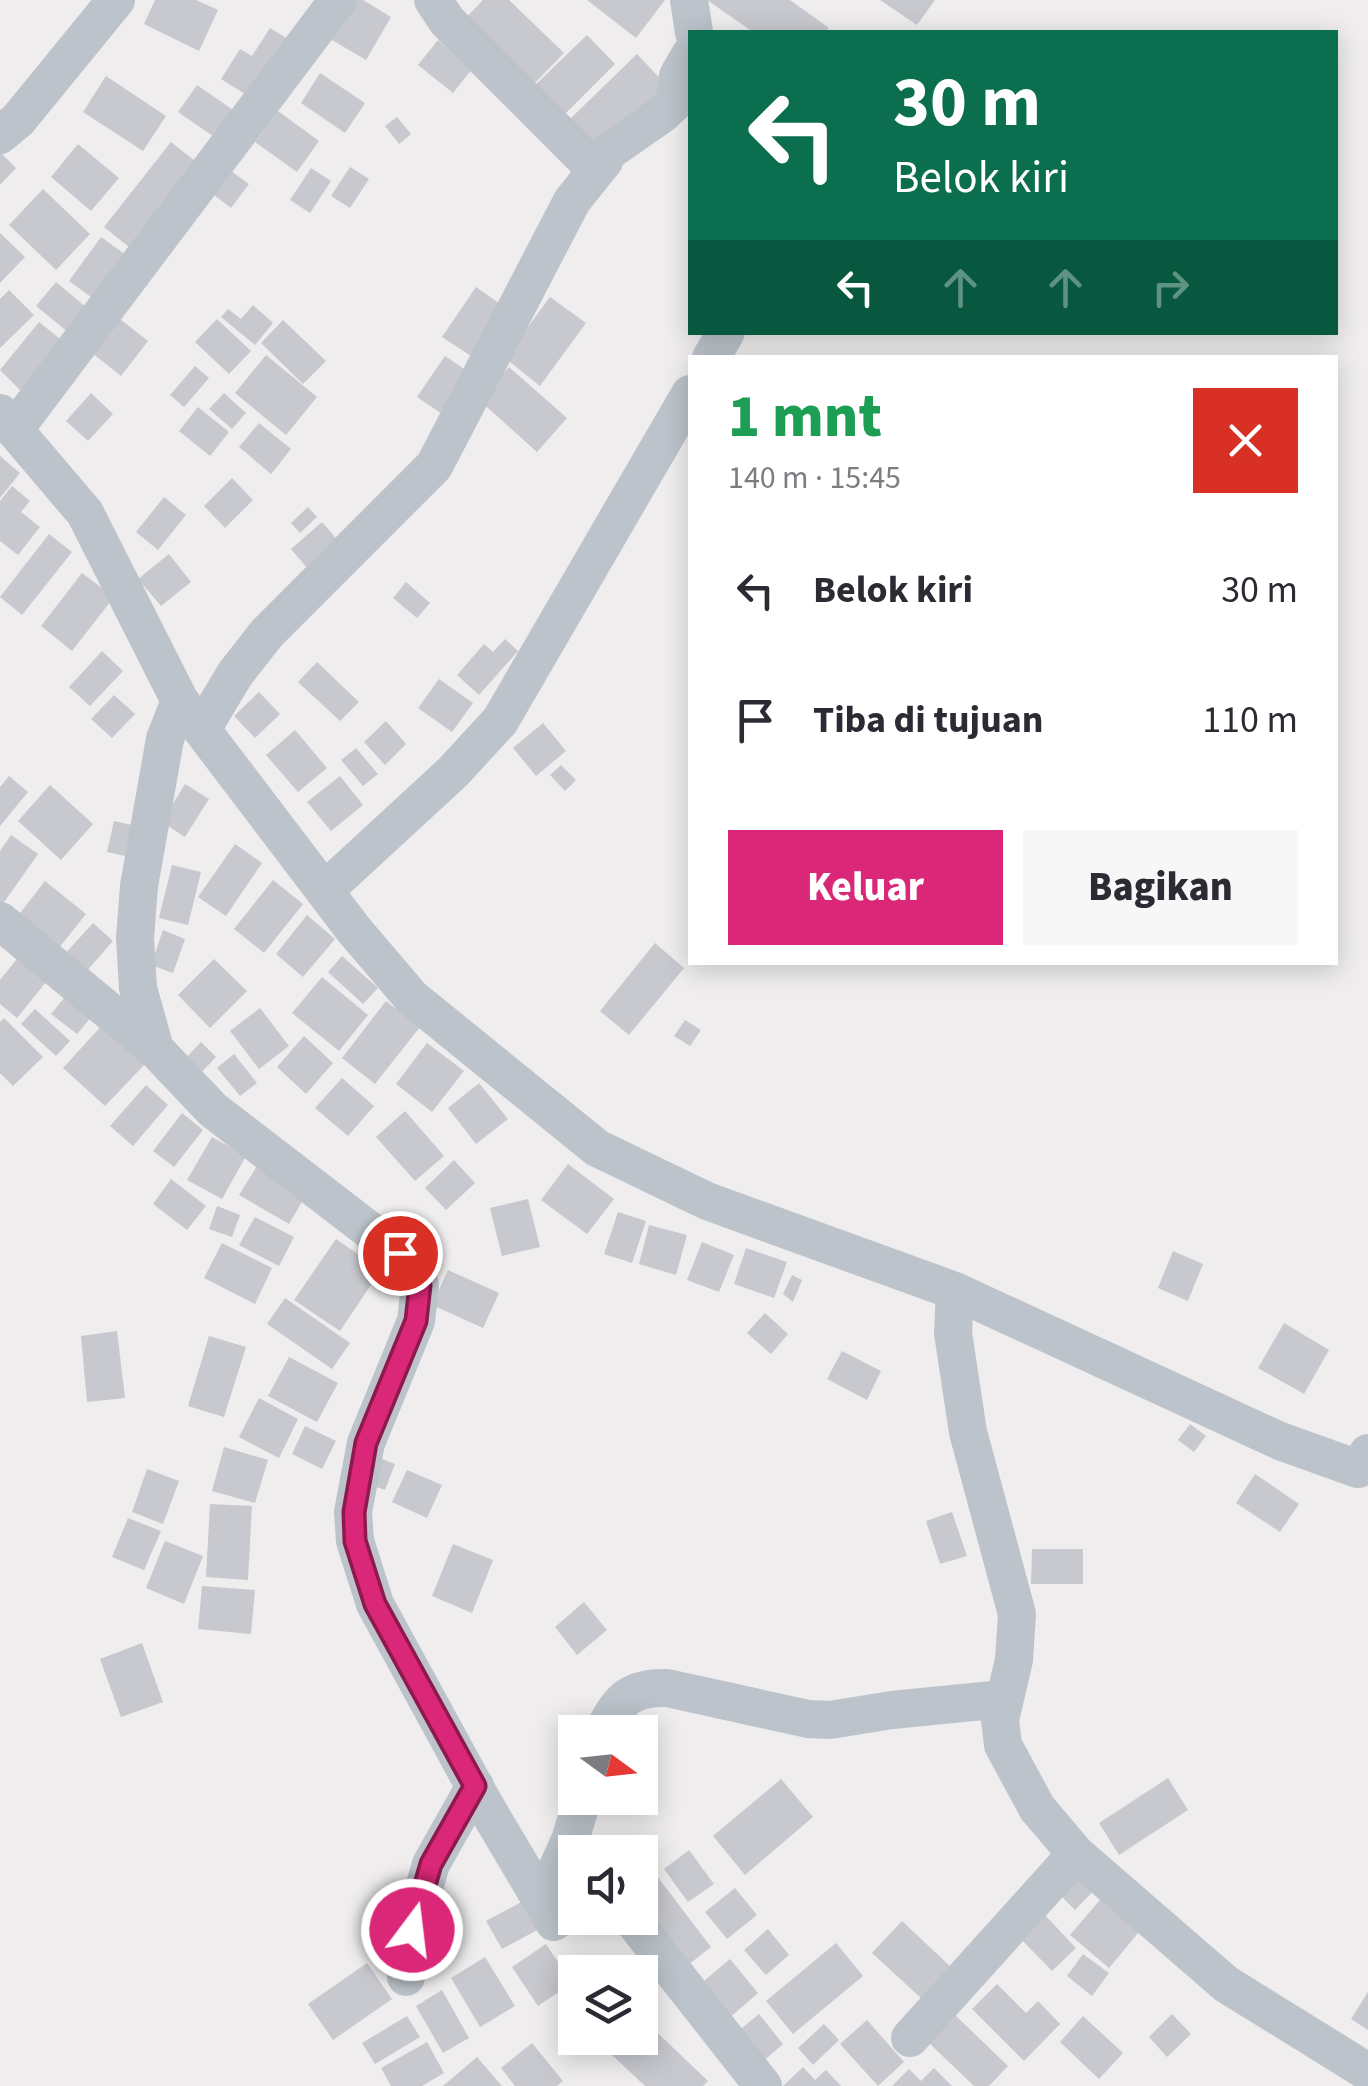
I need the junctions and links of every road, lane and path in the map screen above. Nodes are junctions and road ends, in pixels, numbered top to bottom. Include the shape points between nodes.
1 (116, 0) edge
2 (338, 0) edge
3 (433, 0) edge
4 (689, 0) edge
5 (694, 30) edge
6 (688, 58) edge
7 (0, 135) edge
8 (596, 170) junction
9 (688, 397) edge
10 (7, 422) edge
11 (191, 715) junction
12 (325, 890) junction
13 (0, 921) edge
14 (155, 1048) junction
15 (955, 1291) junction
16 (1365, 1465) edge
17 (1003, 1699) junction
18 (612, 1715) edge
19 (475, 1786) junction
20 (1076, 1854) junction
21 (558, 1888) edge
22 (645, 1935) edge
23 (406, 1976) dead end
24 (910, 2038) dead end
25 (1368, 2072) edge
26 (763, 2086) edge

1 - 7 street
2 - 10 street
3 - 8 street
4 - 5 street
6 - 8 street via 675,102 605,154
8 - 11 street via 572,200 434,466
9 - 12 street via 500,721
10 - 11 street via 86,513
11 - 12 street
11 - 14 street via 165,739 140,886 138,988
12 - 15 street via 412,998 596,1148 706,1201
13 - 14 street
14 - 19 street via 213,1110 400,1253 420,1285 416,1321 366,1443 355,1541 375,1604
15 - 16 street via 1280,1441
15 - 17 street via 953,1333 968,1432 1017,1614
17 - 18 street via 830,1720 645,1687
17 - 20 street via 1003,1745 1037,1808
19 - 21 street via 548,1911
19 - 23 street via 431,1864
20 - 24 street
20 - 25 street via 1226,1984
22 - 26 street

